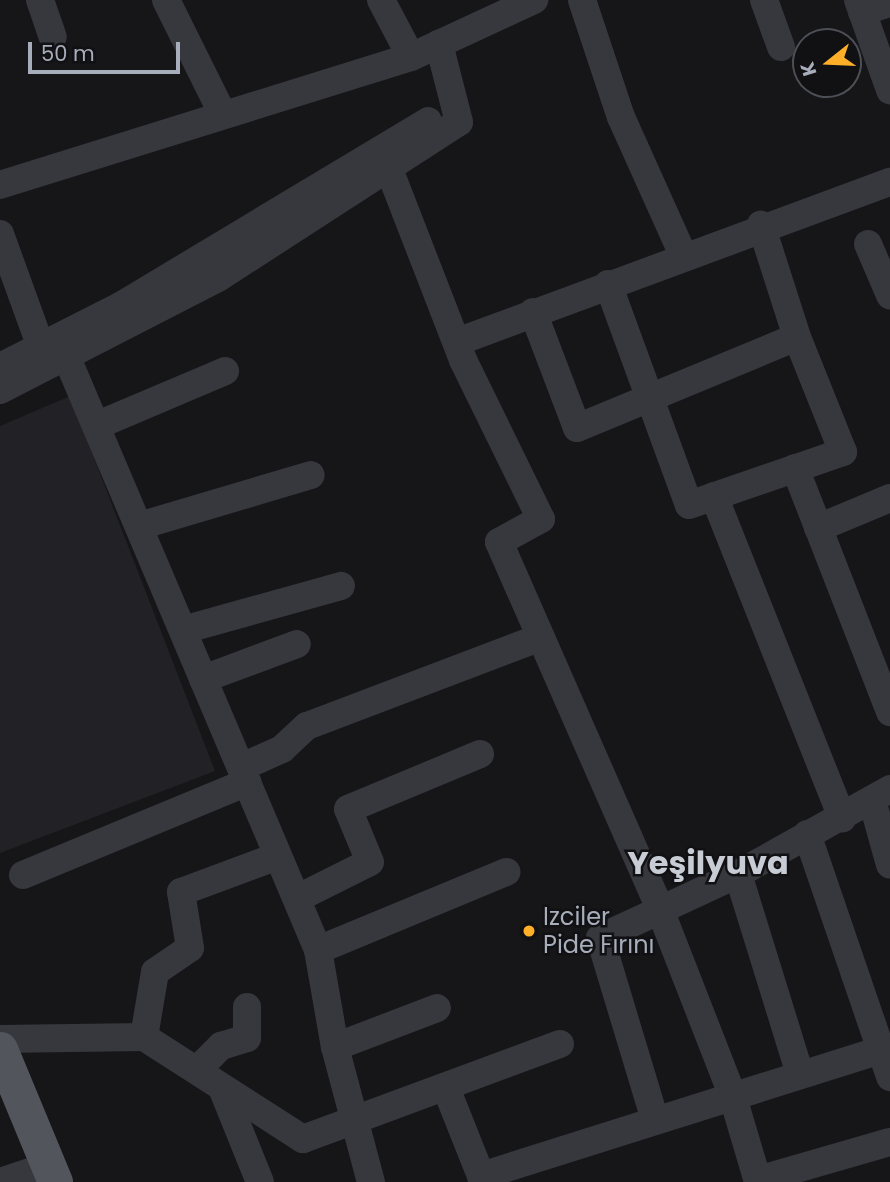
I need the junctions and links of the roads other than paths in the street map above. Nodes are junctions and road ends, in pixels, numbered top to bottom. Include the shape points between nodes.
1 (40, 0) edge
2 (166, 0) edge
3 (381, 0) edge
4 (534, 0) edge
5 (582, 0) edge
6 (764, 0) edge
7 (890, 3) edge
8 (860, 6) edge
9 (53, 37) dead end
10 (439, 44) junction
11 (781, 47) dead end
12 (411, 57) junction
13 (890, 90) edge
14 (457, 103) junction
15 (221, 111) junction
16 (389, 169) junction
17 (890, 182) edge
18 (0, 185) edge
19 (761, 225) junction
20 (0, 234) edge
21 (868, 244) dead end
22 (683, 255) junction
23 (608, 284) junction
24 (890, 295) edge
25 (533, 312) junction
26 (797, 337) junction
27 (457, 342) junction
28 (41, 347) junction
29 (67, 358) junction
30 (0, 367) edge
31 (225, 371) dead end
32 (0, 390) edge
33 (650, 399) junction
34 (98, 425) junction
35 (795, 468) junction
36 (311, 475) dead end
37 (714, 496) junction
38 (890, 498) edge
39 (139, 526) junction
40 (818, 528) junction
41 (341, 586) dead end
42 (183, 631) junction
43 (541, 636) junction
44 (297, 644) dead end
45 (203, 679) junction
46 (890, 712) edge
47 (480, 754) dead end
48 (244, 775) junction
49 (881, 794) edge
50 (842, 818) junction
51 (807, 834) junction
52 (278, 856) junction
53 (890, 866) edge
54 (506, 872) dead end
55 (738, 874) junction
56 (23, 875) dead end
57 (298, 898) junction
58 (659, 907) junction
59 (318, 950) junction
60 (247, 1007) dead end
61 (437, 1008) dead end
62 (144, 1037) junction
63 (560, 1044) dead end
64 (335, 1047) junction
65 (887, 1048) edge
66 (1, 1051) edge
67 (198, 1069) junction
68 (800, 1074) junction
69 (890, 1077) edge
70 (222, 1088) junction
71 (446, 1088) junction
72 (732, 1094) junction
73 (655, 1120) junction
74 (354, 1121) junction
75 (890, 1142) edge
76 (836, 1170) edge
77 (52, 1174) edge
78 (758, 1181) edge
79 (0, 1182) edge
80 (260, 1182) edge
81 (371, 1182) edge

1 - 9 street
2 - 15 street
3 - 12 street
4 - 10 street
5 - 22 street via 621,117
6 - 11 street
7 - 8 street
8 - 13 street
10 - 12 street
10 - 14 street
12 - 15 street
14 - 16 street via 459,122
14 - 28 street via 296,203
15 - 18 street
16 - 27 street
16 - 29 street via 218,278
17 - 19 street
19 - 22 street
19 - 26 street
20 - 28 street
21 - 24 street
22 - 23 street
23 - 25 street
23 - 33 street
25 - 27 street
25 - 33 street via 577,428
26 - 33 street
26 - 35 street via 843,452
27 - 43 street via 541,519 499,542
28 - 30 street
29 - 32 street
29 - 34 street
31 - 34 street
33 - 37 street via 689,505
34 - 39 street
35 - 37 street
35 - 40 street
36 - 39 street
37 - 50 street
38 - 40 street
39 - 42 street
40 - 46 street
41 - 42 street
42 - 45 street
43 - 48 street via 307,726
43 - 58 street
44 - 45 street
45 - 48 street
47 - 57 street via 348,809 370,862
48 - 52 street
48 - 56 street
49 - 50 street
49 - 53 street
50 - 51 street
51 - 55 street
51 - 65 street
52 - 57 street
52 - 62 street via 181,892 190,948 155,972
54 - 59 street
55 - 58 street
55 - 68 street
57 - 59 street
58 - 72 street
58 - 73 street via 600,938
59 - 64 street
60 - 67 street via 247,1038 221,1046
61 - 64 street
62 - 66 street
62 - 67 street
63 - 71 street
64 - 74 street
65 - 68 street
65 - 69 street
66 - 77 main road
67 - 70 street
68 - 72 street
70 - 74 street via 303,1139
70 - 80 street
71 - 73 street via 481,1176
71 - 74 street
72 - 73 street
72 - 78 street
74 - 81 street
75 - 76 street
76 - 78 street
77 - 79 street

